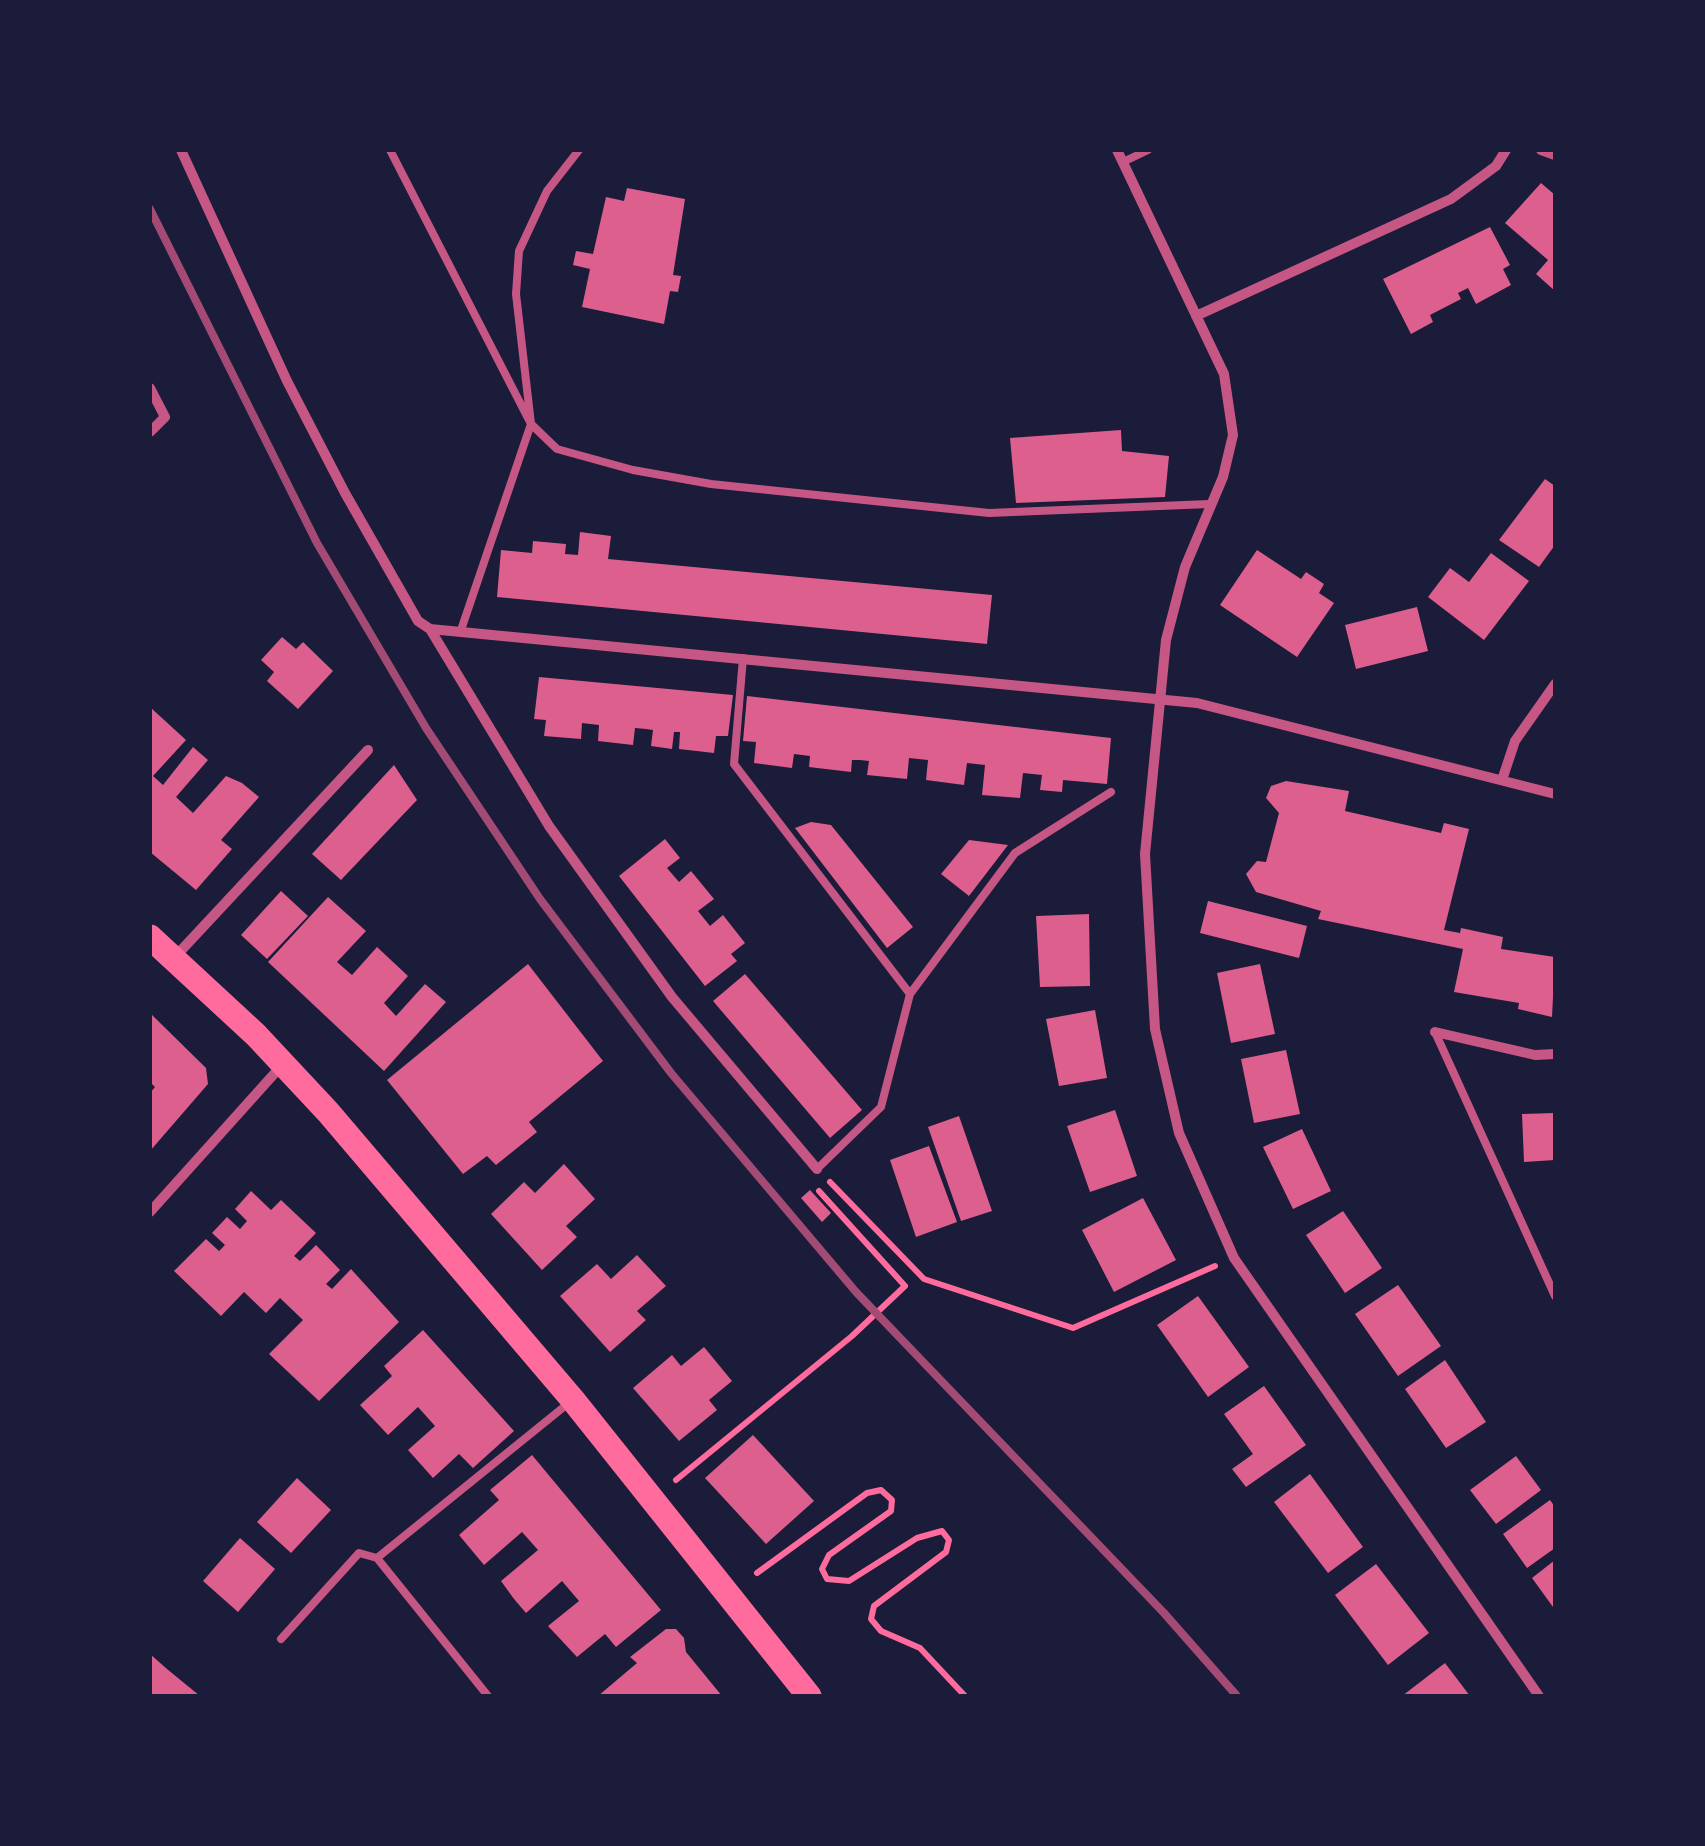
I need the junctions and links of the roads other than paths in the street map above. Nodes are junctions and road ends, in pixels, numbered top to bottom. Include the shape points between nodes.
1 (181, 150) edge
2 (390, 150) edge
3 (579, 150) edge
4 (1117, 150) edge
5 (1148, 150) edge
6 (1506, 150) edge
7 (1541, 150) edge
8 (1555, 154) edge
9 (1123, 162) junction
10 (1196, 316) junction
11 (150, 388) edge
12 (531, 424) junction
13 (150, 432) edge
14 (1209, 504) junction
15 (430, 628) junction
16 (461, 630) junction
17 (743, 658) junction
18 (1555, 684) edge
19 (1162, 700) junction
20 (368, 750) dead end
21 (1502, 780) junction
22 (1111, 792) dead end
23 (1555, 794) edge
24 (150, 937) edge
25 (174, 959) junction
26 (910, 994) junction
27 (1435, 1032) joint
28 (1555, 1054) edge
29 (284, 1063) junction
30 (817, 1168) joint
31 (150, 1212) edge
32 (1555, 1296) edge
33 (573, 1400) junction
34 (377, 1558) junction
35 (281, 1638) dead end
36 (488, 1696) edge
37 (810, 1696) edge
38 (1538, 1696) edge

1 - 15 street via 345,494 418,621
2 - 12 lane
3 - 12 lane via 547,192 520,251 516,294
4 - 9 street
5 - 9 lane
6 - 10 street via 1496,166 1451,198
7 - 8 street
9 - 10 street
10 - 14 street via 1224,374 1231,410 1229,456
11 - 13 street via 165,416
12 - 14 lane via 557,450 710,484 989,513
12 - 16 lane
14 - 19 street via 1176,594
15 - 16 street
15 - 30 street via 549,826 650,966
16 - 17 street
17 - 19 street
17 - 26 lane via 734,764
18 - 21 street via 1515,742
19 - 21 street
19 - 38 street via 1146,854 1147,938 1156,1029 1179,1133 1234,1258
20 - 25 street
21 - 23 street
22 - 26 lane via 1015,853
24 - 25 main road
25 - 29 main road
26 - 30 lane via 880,1106
27 - 28 street
27 - 32 lane
29 - 31 street
29 - 33 main road
33 - 34 lane
33 - 37 main road
34 - 35 lane via 359,1553
34 - 36 lane

